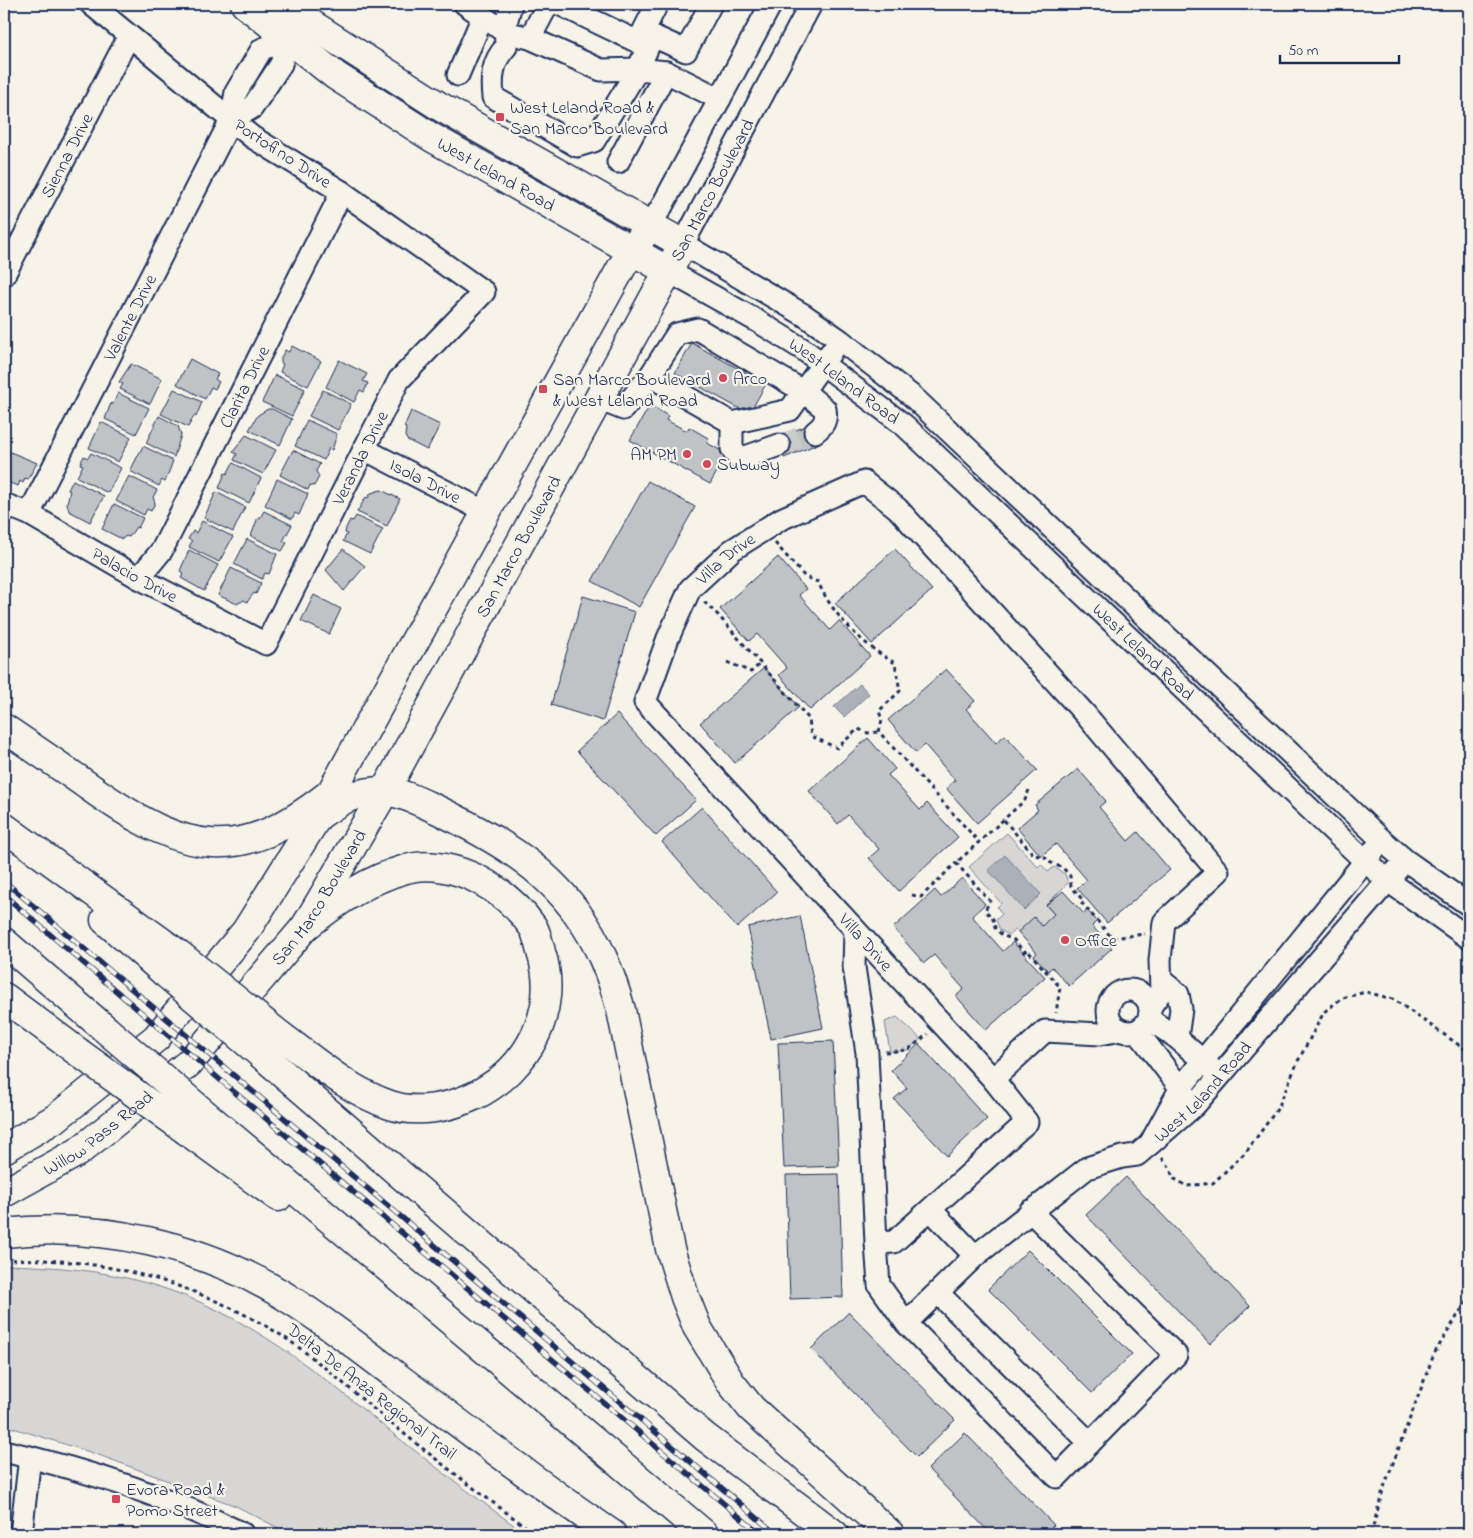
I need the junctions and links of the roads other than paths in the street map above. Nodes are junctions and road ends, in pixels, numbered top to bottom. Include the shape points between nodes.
1 (91, 4) edge
2 (245, 4) edge
3 (261, 4) edge
4 (465, 4) edge
5 (511, 4) edge
6 (548, 4) edge
7 (559, 4) edge
8 (657, 4) edge
9 (711, 4) edge
10 (771, 4) edge
11 (811, 4) edge
12 (298, 7) edge
13 (483, 16) junction
14 (648, 34) junction
15 (129, 36) junction
16 (530, 38) junction
17 (505, 39) junction
18 (288, 40) junction
19 (638, 69) junction
20 (666, 72) junction
21 (458, 74) dead end
22 (720, 99) junction
23 (439, 106) junction
24 (231, 120) junction
25 (431, 137) junction
26 (618, 162) dead end
27 (342, 192) junction
28 (649, 226) junction
29 (683, 244) junction
30 (632, 251) junction
31 (668, 271) junction
32 (4, 275) edge
33 (484, 292) joint
34 (593, 318) junction
35 (840, 340) junction
36 (823, 363) junction
37 (650, 376) junction
38 (803, 391) junction
39 (598, 400) junction
40 (732, 424) junction
41 (815, 432) tunnel mouth
42 (779, 445) tunnel mouth
43 (364, 449) junction
44 (4, 504) edge
45 (486, 512) junction
46 (29, 514) junction
47 (139, 578) junction
48 (266, 644) joint
49 (4, 728) edge
50 (385, 791) junction
51 (323, 805) junction
52 (4, 827) edge
53 (4, 832) edge
54 (1383, 841) junction
55 (1405, 860) junction
56 (1365, 861) junction
57 (1388, 881) junction
58 (1469, 905) edge
59 (305, 927) junction
60 (855, 930) junction
61 (1469, 938) edge
62 (4, 942) edge
63 (1160, 960) junction
64 (173, 964) junction
65 (1162, 981) junction
66 (4, 997) edge
67 (1139, 1016) junction
68 (156, 1038) joint
69 (1177, 1038) junction
70 (1203, 1060) junction
71 (189, 1064) joint
72 (1219, 1077) junction
73 (993, 1079) junction
74 (1180, 1089) junction
75 (1195, 1105) junction
76 (196, 1123) junction
77 (1150, 1144) junction
78 (4, 1149) edge
79 (4, 1193) edge
80 (931, 1210) junction
81 (1030, 1212) junction
82 (4, 1233) edge
83 (876, 1243) junction
84 (975, 1256) junction
85 (938, 1293) junction
86 (906, 1323) junction
87 (1090, 1443) junction
88 (4, 1451) edge
89 (30, 1457) junction
90 (21, 1534) edge
91 (243, 1534) edge
92 (612, 1534) edge
93 (704, 1534) edge
94 (834, 1534) edge
95 (890, 1534) edge

1 - 15 street, Portofino Drive
2 - 18 main road, West Leland Road
3 - 12 main road via 280,15
4 - 13 street
5 - 17 street
6 - 16 street
7 - 14 street via 638,42
8 - 14 street
9 - 14 street via 686,51
10 - 22 street, San Marco Boulevard
11 - 29 street, San Marco Boulevard
12 - 23 main road, West Leland Road
13 - 17 street
13 - 21 street
14 - 19 street
15 - 24 street, Portofino Drive
15 - 32 street, Sienna Drive
16 - 17 street
16 - 19 street via 601,70
17 - 19 street via 507,62 493,97 577,146 594,141
18 - 23 main road via 301,35 317,42 411,105
18 - 24 street, Valente Drive via 262,48 236,92
18 - 25 main road, West Leland Road via 336,76
19 - 20 street
20 - 22 street
20 - 26 street
22 - 28 street, San Marco Boulevard
23 - 28 main road, West Leland Road
24 - 27 street, Portofino Drive via 252,137
24 - 46 street, Valente Drive
25 - 30 main road, West Leland Road
25 - 34 main road via 491,184 597,247 604,263
27 - 33 street, Portofino Drive
27 - 47 street, Clarita Drive via 162,550
28 - 29 main road, West Leland Road
28 - 30 main road, San Marco Boulevard
29 - 31 main road, San Marco Boulevard
29 - 35 street, West Leland Road via 804,315
30 - 31 main road, West Leland Road
30 - 34 main road, San Marco Boulevard
31 - 36 street, West Leland Road via 759,322
31 - 39 main road, San Marco Boulevard
33 - 43 street, Veranda Drive via 399,380
34 - 45 main road, San Marco Boulevard
35 - 36 street
35 - 54 street, West Leland Road via 912,396
36 - 38 street
36 - 56 street, West Leland Road via 904,426
37 - 38 street via 677,334 698,329
37 - 39 street via 623,409
37 - 40 street
38 - 40 street via 790,410
38 - 41 street via 825,408 827,418
39 - 50 main road, San Marco Boulevard
40 - 42 street via 732,449 740,459
43 - 45 street, Isola Drive
43 - 48 street, Veranda Drive
44 - 46 street, Palacio Drive
45 - 51 main road, San Marco Boulevard
46 - 47 street, Palacio Drive
47 - 48 street, Palacio Drive
49 - 51 main road via 130,815 182,839 206,843 257,838
50 - 51 main road via 347,796
50 - 59 main road, San Marco Boulevard
50 - 95 main road via 412,798 496,840 551,882 576,912 597,943 611,974 670,1249 698,1327 731,1383 751,1408
51 - 68 main road, San Marco Boulevard via 246,931
52 - 64 main road
53 - 64 main road
54 - 55 street, West Leland Road
54 - 56 street, West Leland Road
55 - 57 street, West Leland Road
55 - 58 street, West Leland Road
56 - 57 street, West Leland Road
56 - 70 street, West Leland Road
57 - 61 street, West Leland Road
57 - 72 street, West Leland Road
59 - 64 main road, bridge via 339,900 407,868 456,870 499,891 534,928 547,971 544,1013 527,1052 500,1081 462,1102 433,1108 391,1105 340,1079
59 - 71 main road, San Marco Boulevard
60 - 63 street, Villa Drive via 644,702 690,589 732,550 763,530 864,482 897,508 1085,714 1218,872 1164,922
60 - 73 street, Villa Drive
60 - 83 street via 854,967 867,1053
62 - 76 main road, bridge via 104,1028
63 - 65 street, Villa Drive
63 - 67 street, Villa Drive
64 - 94 main road, bridge via 263,1056 705,1438
65 - 67 street, Villa Drive via 1161,992
65 - 69 street via 1178,994
66 - 76 main road, bridge via 78,1052
67 - 69 street
67 - 73 street via 1100,1034 1045,1031
67 - 74 street
68 - 78 main road, Willow Pass Road via 56,1118
69 - 70 street
70 - 72 street
70 - 74 street, West Leland Road
71 - 79 main road, Willow Pass Road via 78,1152
72 - 75 street, West Leland Road
73 - 80 street, Villa Drive via 1027,1122
74 - 75 street
74 - 77 street, West Leland Road
75 - 77 street, West Leland Road
76 - 93 main road via 514,1373
77 - 81 street via 1137,1154 1087,1168
80 - 83 street via 894,1242
80 - 84 street
81 - 84 street
81 - 87 street via 1176,1355
82 - 92 main road via 52,1231 132,1238 198,1255 243,1273 316,1316
83 - 86 street via 879,1285
84 - 85 street
85 - 86 street
85 - 87 street
86 - 87 street via 1057,1477
88 - 89 street
89 - 90 street
89 - 91 street via 141,1491

